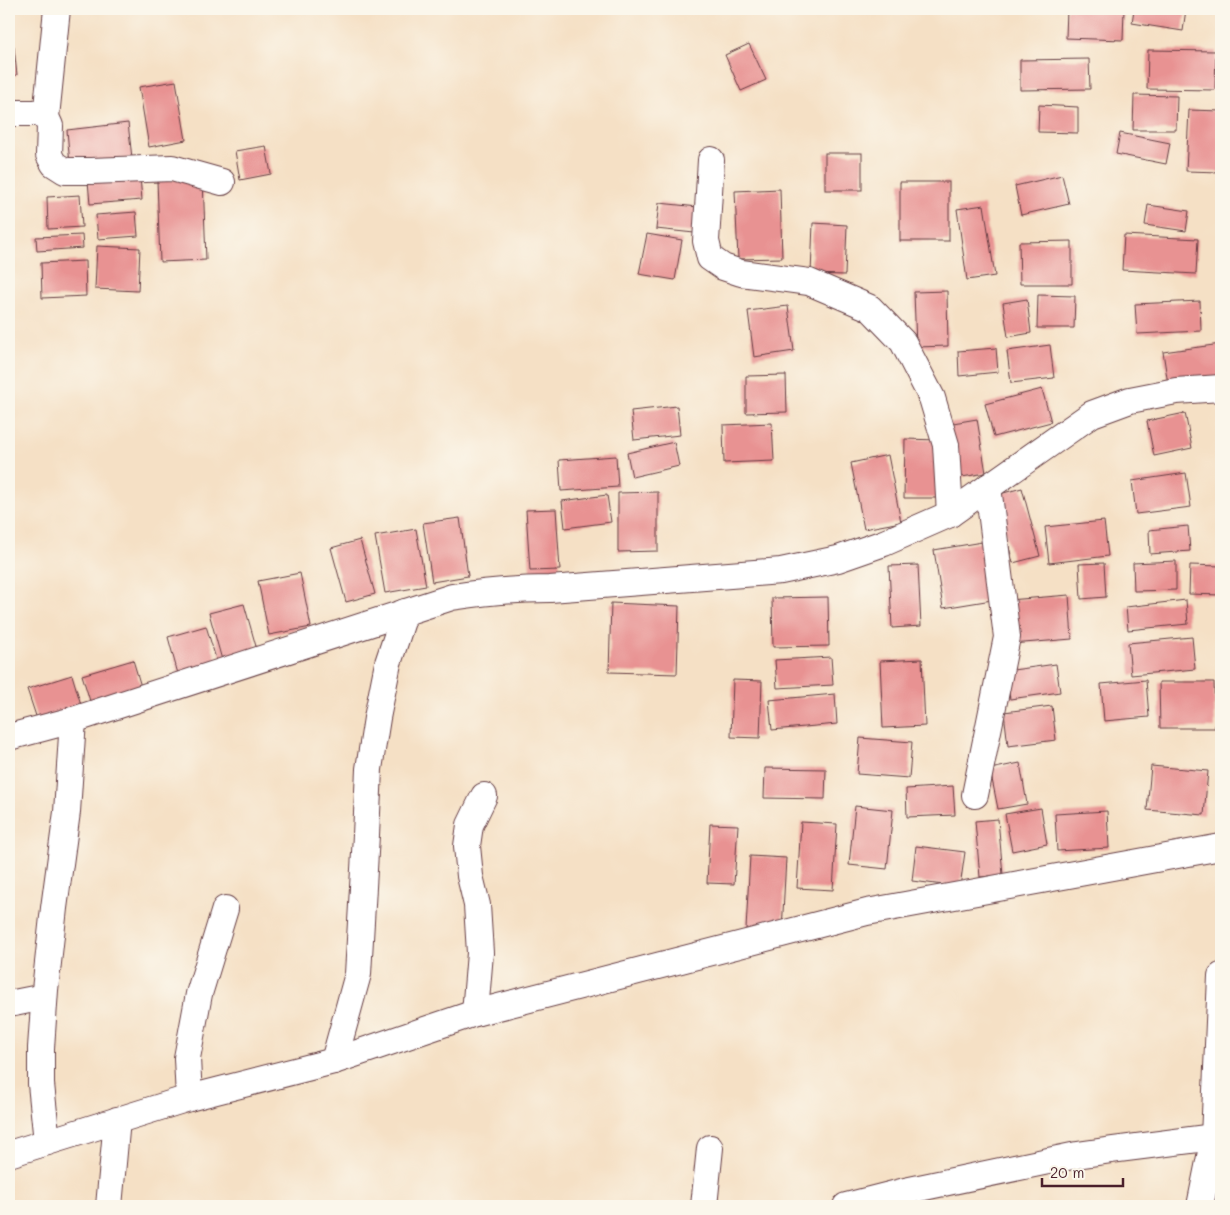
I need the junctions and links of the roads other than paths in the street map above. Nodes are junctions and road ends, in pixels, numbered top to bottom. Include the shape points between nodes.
1 (57, 9) edge
2 (9, 113) edge
3 (46, 117) junction
4 (711, 160) dead end
5 (222, 182) dead end
6 (1221, 388) edge
7 (988, 487) junction
8 (950, 514) junction
9 (405, 612) junction
10 (73, 720) junction
11 (9, 736) edge
12 (975, 795) dead end
13 (484, 796) dead end
14 (1221, 847) edge
15 (225, 908) dead end
16 (1221, 976) edge
17 (44, 997) junction
18 (9, 1004) edge
19 (475, 1013) junction
20 (334, 1061) junction
21 (189, 1098) junction
22 (117, 1120) junction
23 (1214, 1137) junction
24 (47, 1142) junction
25 (710, 1148) dead end
26 (9, 1154) edge
27 (906, 1199) edge
28 (109, 1206) edge
29 (704, 1206) edge
30 (846, 1206) edge
31 (1200, 1206) edge

1 - 3 street
2 - 3 street via 38,113
3 - 5 street via 50,126 49,155 54,164 65,171 172,168
4 - 8 street via 706,241 710,258 741,273 809,282 870,308 903,342 932,398 946,445
6 - 7 street via 1176,391 1130,400 1092,414
7 - 8 street
7 - 12 street via 1007,637
8 - 9 street via 838,559 781,571 487,591 452,597
9 - 10 street
9 - 20 street via 388,663 377,718 369,769 358,974
10 - 11 street
10 - 17 street via 67,812
13 - 19 street via 470,824 466,846 477,905 480,953
14 - 19 street via 867,912
15 - 21 street via 199,994 187,1058
16 - 23 street
17 - 18 street
17 - 24 street via 41,1084
19 - 20 street
20 - 21 street
21 - 22 street
22 - 24 street
22 - 28 street
23 - 27 street via 1077,1155
23 - 31 street
24 - 26 street
25 - 29 street
27 - 30 street

